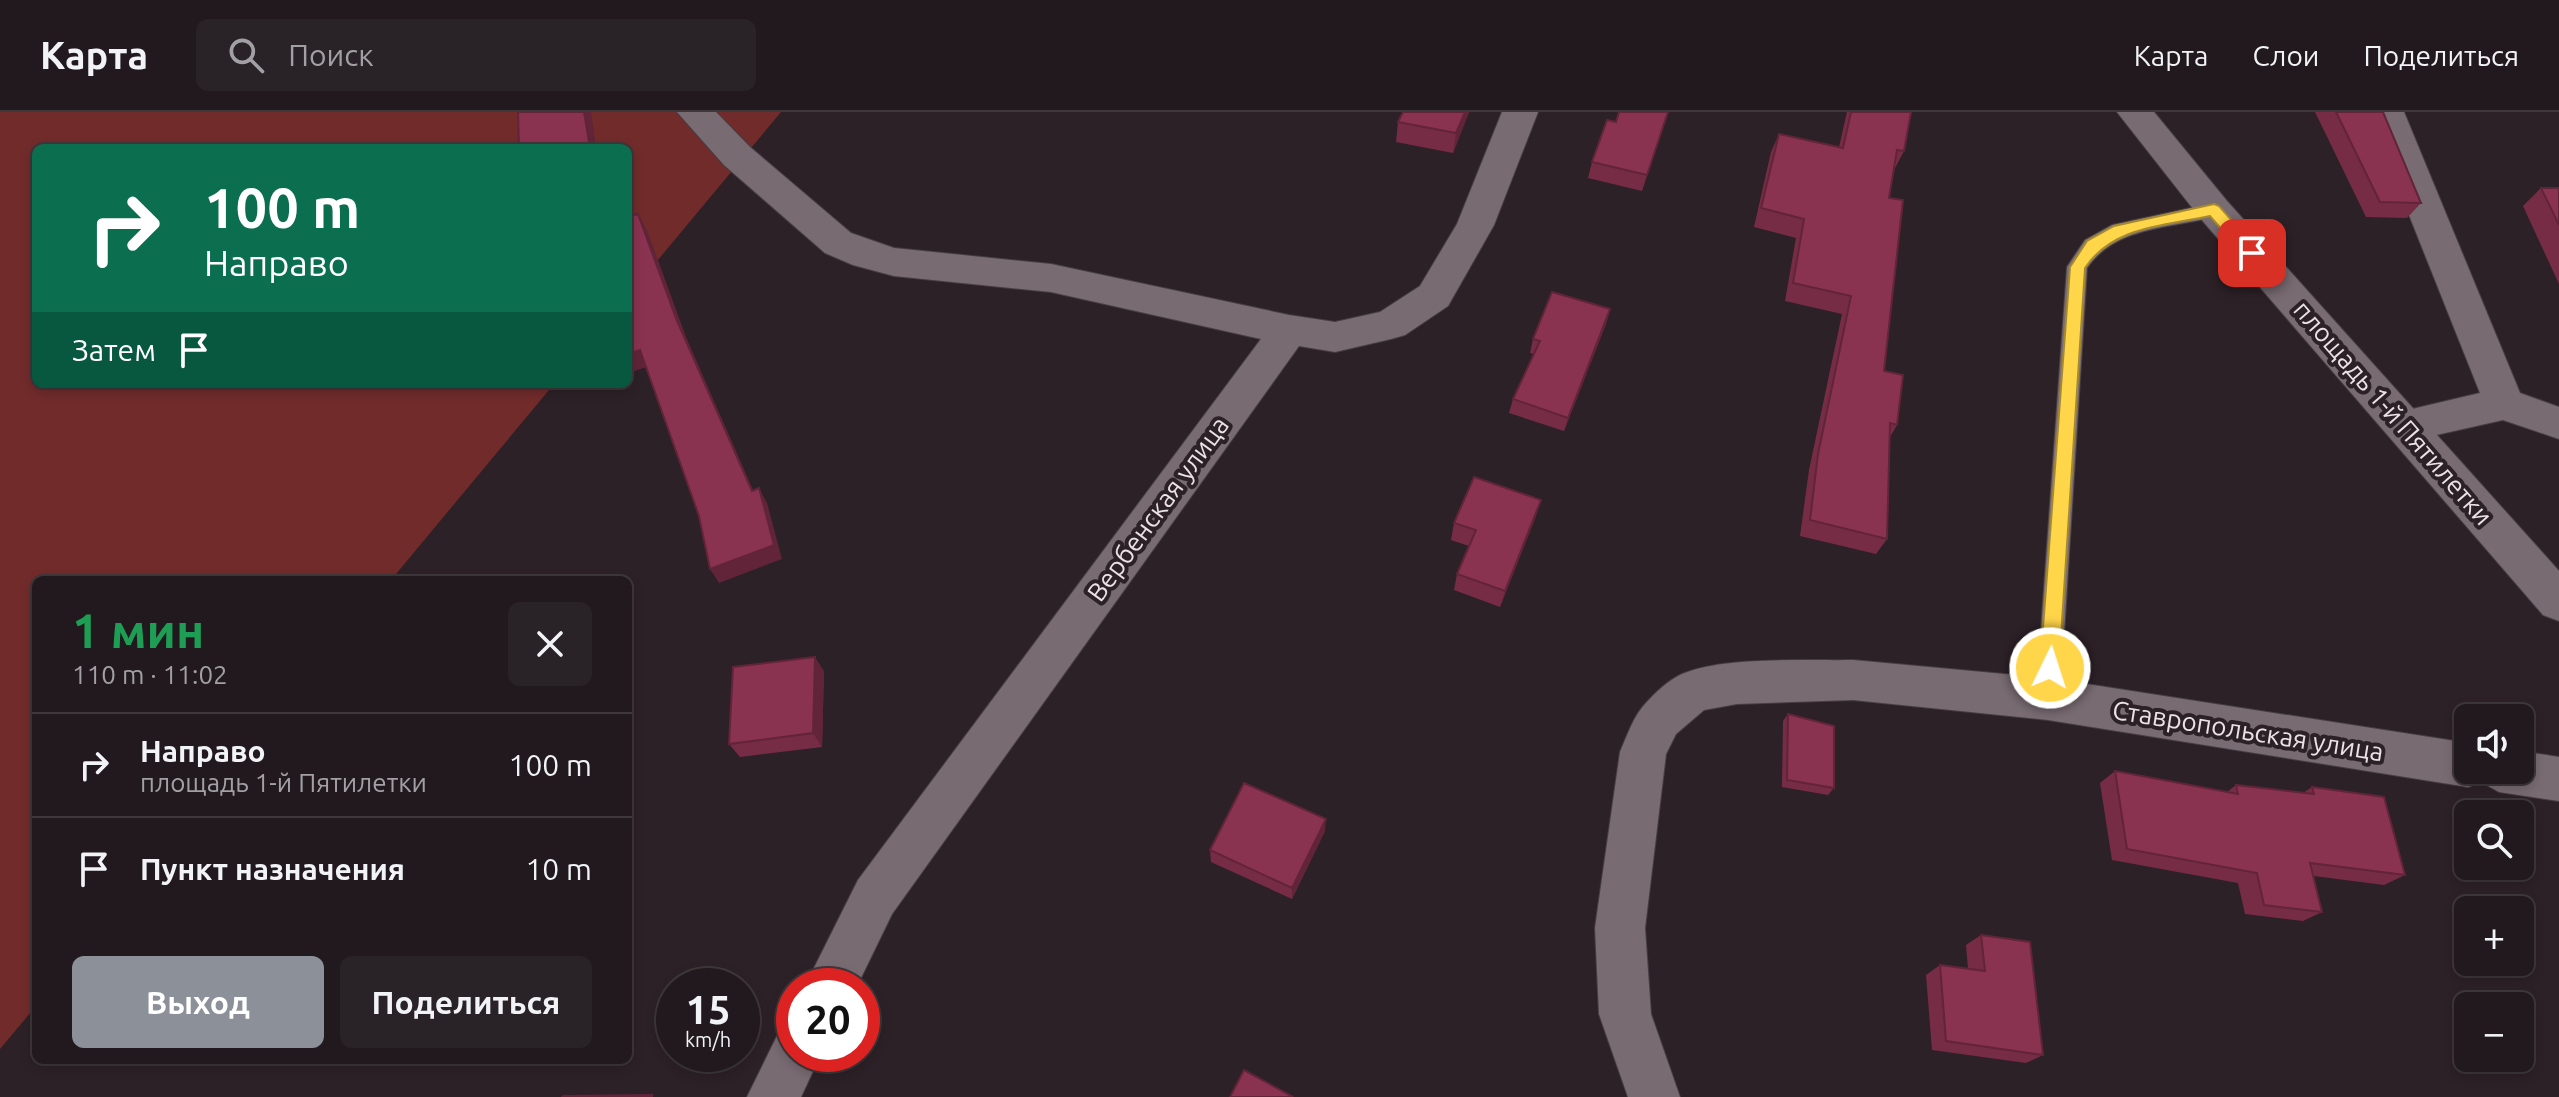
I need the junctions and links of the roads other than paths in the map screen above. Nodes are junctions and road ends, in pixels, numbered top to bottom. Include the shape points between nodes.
1 (695, 112) edge
2 (1520, 112) edge
3 (2135, 112) edge
4 (2386, 112) edge
5 (2214, 210) junction
6 (1289, 330) junction
7 (2504, 404) junction
8 (2559, 423) edge
9 (2405, 426) junction
10 (2559, 602) edge
11 (2048, 699) junction
12 (2454, 763) edge
13 (2534, 775) edge
14 (2559, 779) edge
15 (839, 968) edge
16 (786, 1072) edge
17 (773, 1097) edge
18 (1654, 1097) edge

1 - 6 street via 737,156 838,243 866,255 1051,278
2 - 6 street via 1475,225 1434,296 1391,324 1335,337
3 - 5 street, площадь 1-й Пятилетки
4 - 7 street
5 - 9 street, площадь 1-й Пятилетки
5 - 11 lane via 2119,230 2092,245 2077,267
6 - 15 street, Вербенская улица via 875,897
7 - 8 street
7 - 9 street
9 - 10 street, площадь 1-й Пятилетки
11 - 12 street, Ставропольская улица
11 - 18 street, Ставропольская улица via 1853,680 1737,684 1693,691 1660,719 1643,752 1620,928 1625,1014
13 - 14 street
16 - 17 street

